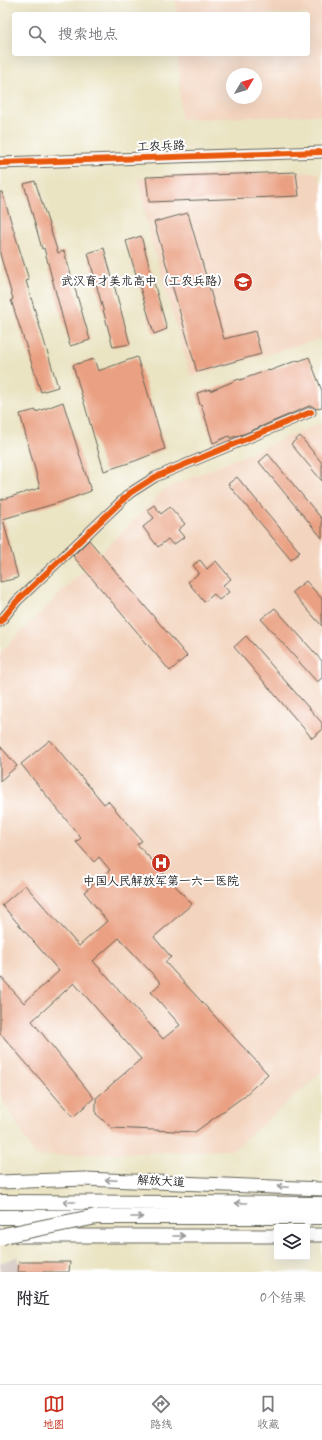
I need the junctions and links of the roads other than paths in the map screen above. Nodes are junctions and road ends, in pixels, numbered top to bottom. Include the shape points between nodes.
1 (322, 146) edge
2 (322, 152) edge
3 (0, 157) edge
4 (0, 163) edge
5 (310, 412) dead end
6 (0, 622) edge
7 (0, 1182) edge
8 (322, 1189) edge
9 (0, 1202) edge
10 (322, 1204) edge
11 (0, 1217) edge
12 (94, 1217) junction
13 (322, 1217) edge
14 (310, 1235) edge
15 (322, 1235) edge
16 (274, 1236) edge
17 (0, 1237) edge

1 - 3 street, 工农兵路
2 - 4 street, 工农兵路
5 - 6 street via 155,477 130,493 17,601
8 -> 7 main road, 解放大道 via 85,1179
10 -> 9 main road, 解放大道
11 - 12 main road, bridge
12 -> 13 main road
12 - 17 highway, bridge
14 - 15 main road
17 -> 16 main road

